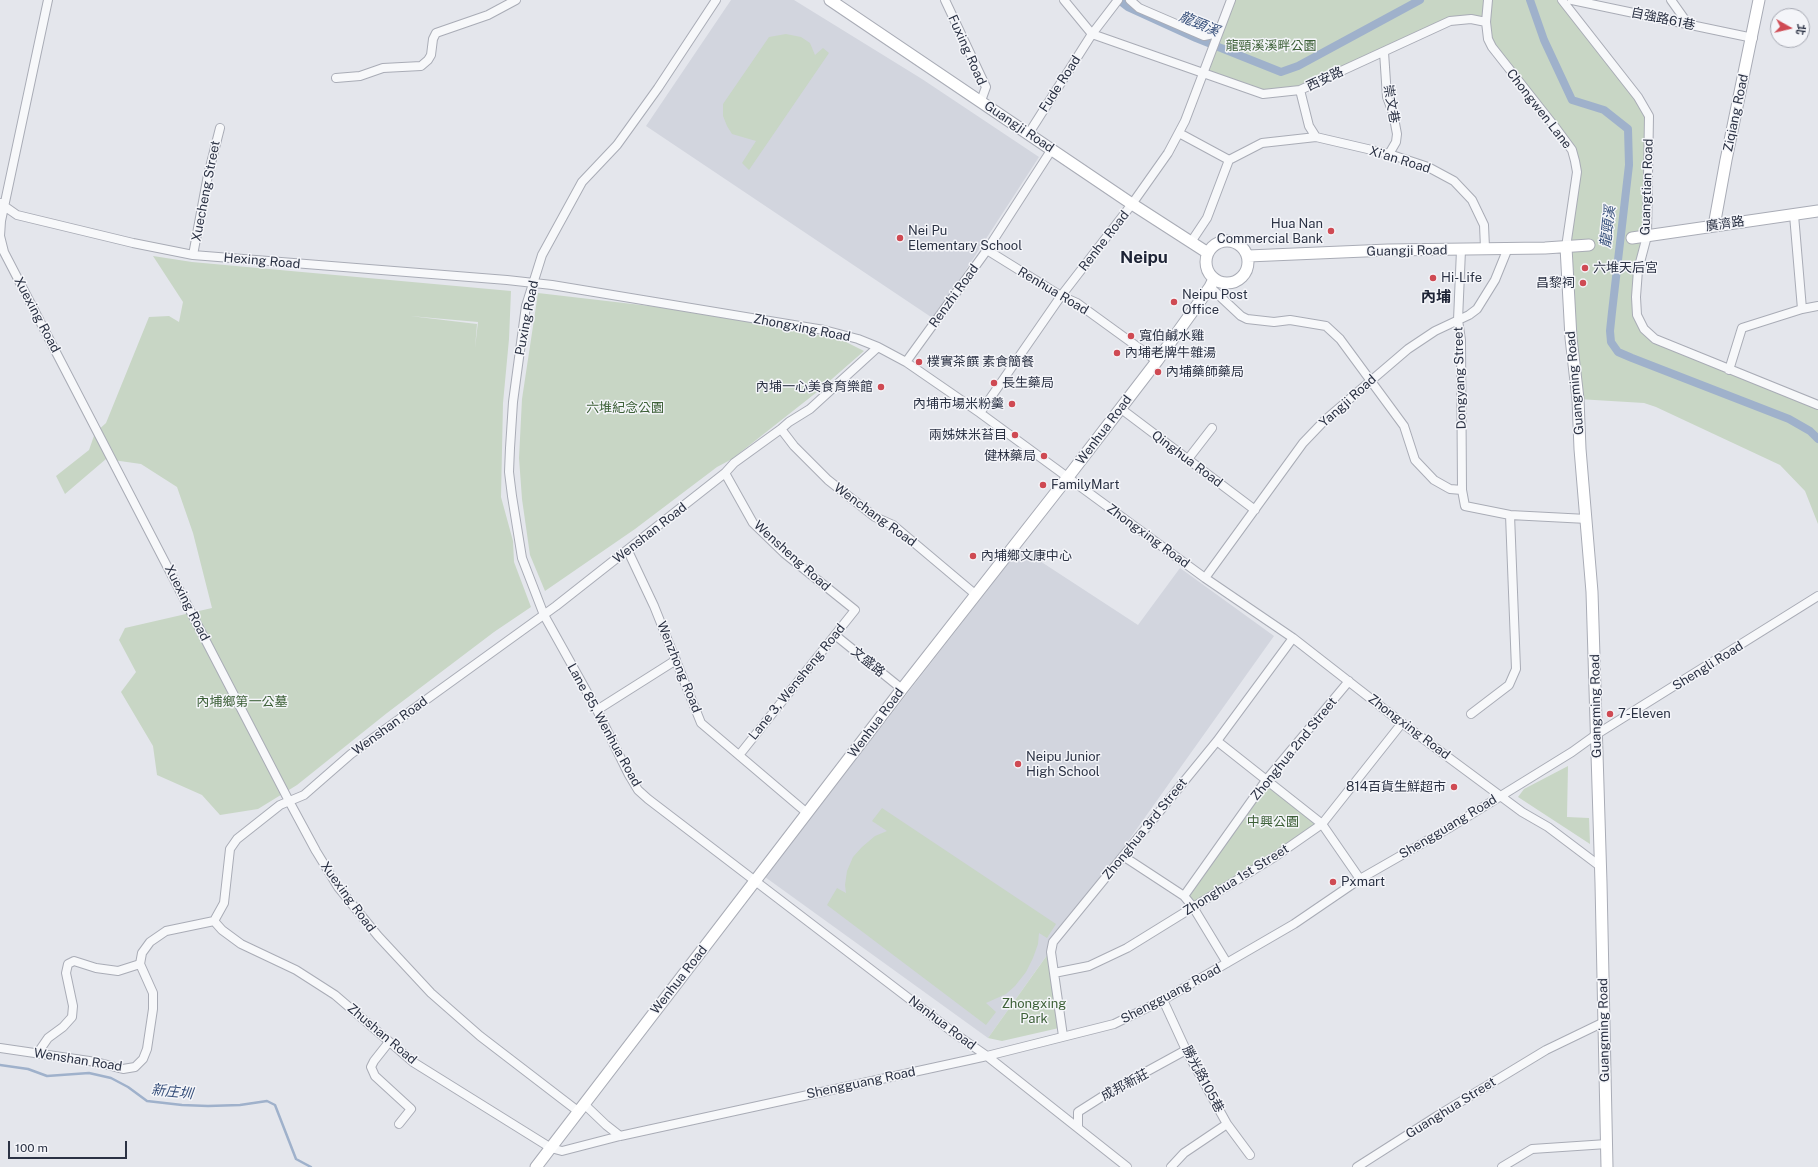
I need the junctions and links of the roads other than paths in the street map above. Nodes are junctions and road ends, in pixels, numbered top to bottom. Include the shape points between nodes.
1 (48, 0) edge
2 (516, 0) edge
3 (716, 0) edge
4 (830, 0) edge
5 (945, 0) edge
6 (1064, 0) edge
7 (1130, 0) edge
8 (1231, 0) edge
9 (1488, 0) edge
10 (1562, 0) edge
11 (1572, 0) edge
12 (1671, 0) edge
13 (1759, 0) edge
14 (1116, 2) edge
15 (1486, 22) junction
16 (1688, 24) junction
17 (1092, 34) junction
18 (1218, 34) junction
19 (1753, 38) junction
20 (1384, 52) junction
21 (1203, 72) junction
22 (336, 78) dead end
23 (1300, 90) junction
24 (981, 101) junction
25 (220, 128) dead end
26 (1029, 133) junction
27 (1179, 133) junction
28 (1316, 137) junction
29 (1052, 149) junction
30 (1389, 154) junction
31 (1229, 160) junction
32 (2, 204) edge
33 (1132, 204) junction
34 (1818, 211) edge
35 (1794, 214) junction
36 (1714, 226) junction
37 (1646, 236) junction
38 (1632, 238) dead end
39 (1191, 242) junction
40 (1589, 245) dead end
41 (1566, 247) junction
42 (1485, 248) junction
43 (1508, 248) junction
44 (987, 250) junction
45 (1461, 250) junction
46 (1208, 253) junction
47 (193, 255) junction
48 (1248, 256) junction
49 (532, 283) junction
50 (1212, 283) junction
51 (1061, 296) junction
52 (1818, 306) edge
53 (1802, 309) junction
54 (1458, 320) junction
55 (878, 347) junction
56 (1157, 361) junction
57 (906, 362) junction
58 (1729, 370) junction
59 (1371, 380) junction
60 (1818, 405) edge
61 (1120, 408) junction
62 (980, 413) junction
63 (1212, 428) dead end
64 (781, 429) junction
65 (1188, 459) junction
66 (725, 473) junction
67 (1068, 477) junction
68 (1462, 490) junction
69 (1255, 510) junction
70 (1510, 515) junction
71 (1587, 519) junction
72 (628, 551) junction
73 (1205, 578) junction
74 (975, 594) junction
75 (1818, 596) edge
76 (855, 610) joint
77 (544, 615) junction
78 (835, 635) junction
79 (1292, 638) junction
80 (676, 660) junction
81 (1348, 681) junction
82 (902, 689) junction
83 (597, 710) junction
84 (1471, 714) dead end
85 (1402, 723) junction
86 (1597, 734) junction
87 (1217, 741) junction
88 (740, 754) junction
89 (1267, 779) junction
90 (1500, 795) junction
91 (289, 801) junction
92 (807, 813) junction
93 (1322, 824) junction
94 (1124, 856) junction
95 (1601, 867) junction
96 (1360, 879) junction
97 (756, 880) junction
98 (1184, 896) junction
99 (1193, 907) junction
100 (214, 921) junction
101 (1227, 963) junction
102 (140, 964) junction
103 (1054, 973) junction
104 (1163, 1000) junction
105 (1604, 1022) junction
106 (1063, 1036) junction
107 (389, 1042) junction
108 (0, 1048) edge
109 (1186, 1050) junction
110 (37, 1054) junction
111 (987, 1056) junction
112 (581, 1108) junction
113 (399, 1124) dead end
114 (1227, 1124) junction
115 (1078, 1128) junction
116 (620, 1136) junction
117 (1607, 1144) junction
118 (551, 1148) junction
119 (1250, 1155) dead end
120 (536, 1167) edge
121 (1127, 1167) edge
122 (1171, 1167) edge
123 (1357, 1167) edge
124 (1502, 1167) edge
125 (1607, 1167) edge

1 - 32 street, Xuexing Road
2 - 22 street via 488,14 436,33 431,55 421,66 383,68 360,76
3 - 49 street, Puxing Road via 617,145 582,182 547,243
4 - 24 main road, Guangji Road
5 - 24 street, Fuxing Road via 986,88
6 - 17 street
7 - 18 street via 1139,8 1204,36
8 - 18 street
9 - 15 street, Chongwen Lane
10 - 37 street, Guangtian Road via 1638,97 1649,116
11 - 16 street, 自強路61巷
12 - 16 street
13 - 19 main road, Ziqiang Road
14 - 17 street, Fude Road
15 - 20 street, 西安路 via 1472,19 1450,21
15 - 41 street, Chongwen Lane via 1488,39 1492,47 1572,150 1577,172
16 - 19 street, 自強路61巷
17 - 21 street, 西安路
17 - 26 street, Fude Road
18 - 21 street, Renhe Road
19 - 36 main road, Ziqiang Road
20 - 23 street, 西安路
20 - 30 street, 崇文巷 via 1387,97 1393,113 1396,134 1396,142
21 - 23 street, 西安路 via 1263,94
21 - 27 street, Renhe Road
23 - 28 street via 1310,126
24 - 26 main road, Guangji Road
25 - 47 street, Xuecheng Street
26 - 29 main road, Guangji Road
27 - 31 street
27 - 33 street, Renhe Road
28 - 30 street, Xi'an Road
28 - 31 street, Xi'an Road via 1262,143
29 - 33 main road, Guangji Road
29 - 44 street, Renzhi Road
30 - 42 street, Xi'an Road via 1428,167 1454,181 1472,200 1484,225
31 - 39 street via 1207,218
32 - 47 street, Hexing Road via 17,215
32 - 91 street, Xuexing Road via 0,236 4,252
33 - 39 main road, Guangji Road
33 - 51 street, Renhe Road
34 - 35 main road, 廣濟路
35 - 36 main road, 廣濟路
35 - 53 street
36 - 37 main road, 廣濟路
37 - 38 main road, 廣濟路
37 - 58 street, Guangtian Road via 1638,270 1636,297 1637,315 1644,329 1655,339
39 - 46 main road, Guangji Road
40 - 41 main road, Guangji Road
41 - 43 main road, Guangji Road
41 - 71 main road, Guangming Road via 1571,338
42 - 43 main road, Guangji Road
42 - 45 main road, Guangji Road
43 - 54 street, Yangji Road via 1495,280 1478,309
44 - 51 street, Renhua Road
44 - 57 street, Renzhi Road
45 - 48 main road, Guangji Road via 1388,250
45 - 54 street, Dongyang Street
46 - 48 main road via 1218,242 1225,240 1233,241 1245,249
46 - 50 main road via 1207,267
47 - 49 street, Hexing Road
48 - 50 main road via 1248,269 1239,280
49 - 55 street, Zhongxing Road via 824,330
49 - 77 street, Puxing Road via 526,306 513,402 509,472 522,558
50 - 56 main road, Wenhua Road
50 - 59 street via 1241,316 1247,319 1274,322 1290,320 1326,326 1340,339
51 - 56 street, Renhua Road via 1077,302
51 - 62 street, Renhe Road
52 - 53 street
53 - 58 street via 1742,328
54 - 59 street, Yangji Road via 1429,334
54 - 68 street, Dongyang Street via 1461,340
55 - 57 street, Zhongxing Road
55 - 64 street, Wenshan Road via 810,409
56 - 61 main road, Wenhua Road
57 - 62 street, Zhongxing Road
58 - 60 street, Guangtian Road
59 - 68 street via 1404,426 1415,460 1434,480 1450,489
59 - 69 street, Yangji Road via 1303,443
61 - 65 street, Qinghua Road
61 - 67 main road, Wenhua Road
62 - 67 street, Zhongxing Road
63 - 65 street
64 - 66 street, Wenshan Road via 734,463
64 - 74 street, Wenchang Road via 828,480 875,516 893,525
65 - 69 street, Qinghua Road
66 - 72 street, Wenshan Road
66 - 76 street, Wensheng Road via 753,523 784,553
67 - 73 street, Zhongxing Road
67 - 74 main road, Wenhua Road
68 - 70 street, Dongyang Street via 1465,506
69 - 73 street, Yangji Road
70 - 71 street
70 - 84 street via 1516,669 1509,685
71 - 86 main road, Guangming Road via 1593,599
72 - 77 street, Wenshan Road
72 - 80 street, Wenzhong Road
73 - 79 street, Zhongxing Road
74 - 82 main road, Wenhua Road
75 - 86 street, Shengli Road
76 - 78 street, Lane 3, Wensheng Road
77 - 83 street, Lane 85, Wenhua Road
77 - 91 street, Wenshan Road via 351,754 304,795
78 - 82 street, 文盛路
78 - 88 street, Lane 3, Wensheng Road
79 - 81 street, Zhongxing Road
79 - 87 street, Zhonghua 3rd Street
80 - 83 street
80 - 88 street, Wenzhong Road via 701,723
81 - 85 street, Zhongxing Road
81 - 89 street, Zhonghua 2nd Street
82 - 92 main road, Wenhua Road
83 - 97 street, Lane 85, Wenhua Road via 638,790
85 - 90 street, Zhongxing Road
85 - 93 street, Zhonghua 1st Street
86 - 90 street, Shengguang Road
86 - 95 main road, Guangming Road
87 - 89 street
87 - 94 street, Zhonghua 3rd Street
88 - 92 street, Wenzhong Road
89 - 93 street
89 - 98 street, Zhonghua 2nd Street
90 - 95 street, Zhongxing Road
90 - 96 street, Shengguang Road via 1449,828
91 - 100 street, Wenshan Road via 257,822 237,839 230,849 224,904
91 - 112 street, Xuexing Road via 338,887 415,977 480,1036
92 - 97 main road, Wenhua Road
93 - 96 street
93 - 99 street, Zhonghua 1st Street via 1276,856
94 - 98 street
94 - 103 street, Zhonghua 3rd Street via 1053,942 1051,952
95 - 105 main road, Guangming Road
96 - 101 street, Shengguang Road via 1294,924
97 - 111 street, Nanhua Road
97 - 112 main road, Wenhua Road
98 - 99 street
99 - 101 street
99 - 103 street, Zhonghua 1st Street via 1127,948 1089,966
100 - 102 street via 166,931 146,947
100 - 107 street, Zhushan Road via 241,944 296,970 335,995
101 - 104 street, Shengguang Road
102 - 110 street via 118,971 74,961 68,964 66,973 73,1006 72,1017 48,1038
102 - 110 street, Wenshan Road via 153,993 154,1010 144,1059 135,1068 123,1069 96,1062
103 - 106 street, Zhonghua 3rd Street
104 - 106 street, Shengguang Road via 1114,1024
104 - 109 street, 勝光路105巷
105 - 117 main road, Guangming Road
105 - 123 street, Guanghua Street via 1546,1050
106 - 111 street, Shengguang Road
107 - 113 street via 371,1068 375,1076 411,1108
107 - 118 street, Zhushan Road via 413,1062
108 - 110 street, Wenshan Road
109 - 114 street, 勝光路105巷
109 - 115 street, 成邦新莊 via 1078,1112
111 - 115 street, Nanhua Road
111 - 116 street, Shengguang Road
112 - 116 street
112 - 118 main road, Wenhua Road
114 - 119 street, 勝光路105巷
114 - 122 street via 1184,1153
115 - 121 street, Nanhua Road
116 - 118 street, Shengguang Road via 562,1151
117 - 124 street via 1532,1149
117 - 125 main road, Guangming Road
118 - 120 main road, Wenhua Road

